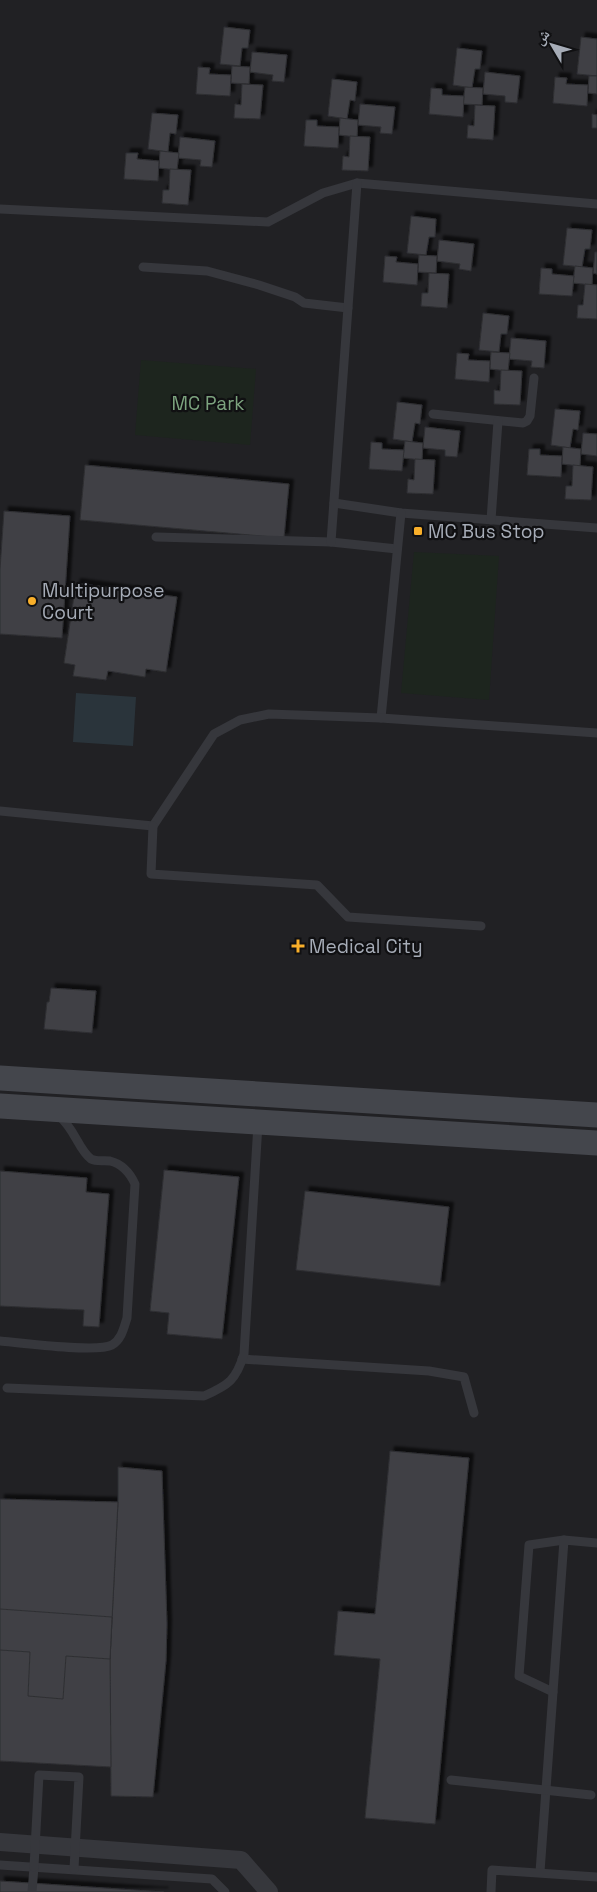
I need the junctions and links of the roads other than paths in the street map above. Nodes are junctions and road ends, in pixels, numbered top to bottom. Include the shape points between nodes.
1 (357, 183) junction
2 (597, 204) edge
3 (0, 209) edge
4 (142, 268) dead end
5 (348, 308) junction
6 (534, 378) dead end
7 (433, 414) dead end
8 (498, 421) junction
9 (334, 503) junction
10 (401, 513) junction
11 (491, 520) junction
12 (597, 528) edge
13 (156, 537) dead end
14 (331, 542) junction
15 (398, 549) junction
16 (381, 718) junction
17 (597, 734) edge
18 (0, 811) edge
19 (152, 826) junction
20 (481, 926) dead end
21 (0, 1078) edge
22 (0, 1106) edge
23 (51, 1109) junction
24 (597, 1115) edge
25 (258, 1122) junction
26 (597, 1143) edge
27 (0, 1341) edge
28 (242, 1359) junction
29 (6, 1388) dead end
30 (474, 1413) dead end
31 (564, 1540) junction
32 (597, 1543) edge
33 (553, 1692) junction
34 (451, 1780) dead end
35 (594, 1795) edge
36 (0, 1842) edge
37 (0, 1864) edge
38 (34, 1867) junction
39 (74, 1869) junction
40 (540, 1872) junction
41 (597, 1877) edge
42 (32, 1892) edge
43 (225, 1892) edge
44 (269, 1892) edge
45 (491, 1892) edge

1 - 2 lane
1 - 3 lane via 323,193 268,222
1 - 5 lane
4 - 5 lane via 206,271 295,297 304,303
5 - 9 lane
6 - 8 lane via 527,421
7 - 8 lane
8 - 11 lane
9 - 10 lane
9 - 14 lane
10 - 11 lane
10 - 15 lane
11 - 12 lane
13 - 14 lane
14 - 15 lane
15 - 16 lane
16 - 17 lane
16 - 19 lane via 269,714 240,720 214,734
18 - 19 lane
19 - 20 lane via 151,874 317,885 348,917
21 - 24 street
22 - 23 street
23 - 25 street
23 - 27 lane via 67,1122 83,1151 93,1160 111,1161 128,1171 135,1184 126,1318 122,1334 112,1344 99,1347
25 - 26 street
25 - 28 lane via 247,1331
28 - 29 lane via 238,1373 224,1388 204,1396
28 - 30 lane via 429,1371 464,1377
31 - 32 lane
31 - 33 lane
31 - 33 lane via 529,1545 519,1676
33 - 40 lane
34 - 35 lane, bridge
36 - 44 street via 241,1860
37 - 38 lane
38 - 39 lane
38 - 39 lane, bridge via 39,1776 79,1777
38 - 42 lane
39 - 43 lane via 212,1879
40 - 41 lane
40 - 45 lane via 492,1870

